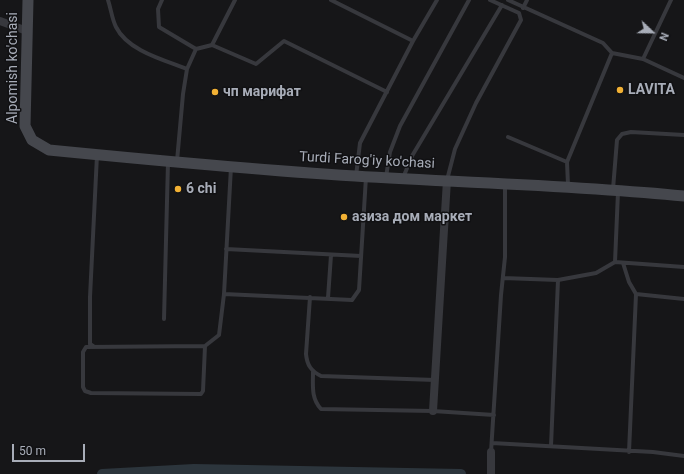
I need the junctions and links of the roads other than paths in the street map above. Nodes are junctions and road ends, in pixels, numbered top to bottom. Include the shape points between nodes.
1 (28, 0) edge
2 (108, 0) edge
3 (162, 0) edge
4 (235, 0) edge
5 (330, 0) edge
6 (437, 0) edge
7 (469, 0) edge
8 (490, 0) edge
9 (508, 0) edge
10 (527, 0) edge
11 (671, 0) edge
12 (502, 5) junction
13 (524, 8) junction
14 (0, 21) edge
15 (27, 31) junction
16 (413, 41) junction
17 (212, 45) junction
18 (196, 48) junction
19 (612, 53) junction
20 (643, 59) junction
21 (187, 69) junction
22 (684, 78) edge
23 (387, 92) junction
24 (684, 136) edge
25 (508, 137) dead end
26 (49, 150) joint
27 (97, 154) junction
28 (173, 162) junction
29 (567, 162) junction
30 (231, 167) junction
31 (361, 176) junction
32 (386, 178) junction
33 (403, 178) junction
34 (447, 180) junction
35 (504, 183) junction
36 (568, 186) junction
37 (616, 190) junction
38 (684, 196) edge
39 (226, 249) junction
40 (331, 254) junction
41 (361, 256) junction
42 (615, 262) junction
43 (623, 263) junction
44 (684, 267) edge
45 (503, 278) junction
46 (558, 280) junction
47 (224, 294) junction
48 (636, 294) junction
49 (310, 297) junction
50 (328, 298) junction
51 (684, 299) edge
52 (164, 319) dead end
53 (94, 346) junction
54 (205, 346) junction
55 (313, 372) junction
56 (435, 380) junction
57 (433, 411) junction
58 (494, 415) junction
59 (492, 443) junction
60 (551, 446) junction
61 (492, 452) joint
62 (629, 452) junction
63 (684, 456) edge
64 (491, 474) edge

1 - 15 street, Alpomish ko'chasi
2 - 21 lane via 120,34 138,49
3 - 18 lane via 158,9 159,28
4 - 17 lane
5 - 16 lane
6 - 16 lane
7 - 32 lane via 400,126 390,152
8 - 12 lane
9 - 13 lane
10 - 13 lane
11 - 20 lane
12 - 33 lane via 412,156
12 - 34 lane via 519,13 521,20 476,103 455,149
13 - 19 lane via 603,43
14 - 15 street
15 - 26 street, Alpomish ko'chasi via 25,126 32,140
16 - 23 lane
17 - 18 lane
17 - 23 lane via 256,64 284,41
18 - 21 lane
19 - 20 lane
19 - 29 lane
20 - 22 lane
21 - 28 lane
23 - 31 lane via 360,143
24 - 37 lane via 631,132 622,134 617,140
25 - 29 lane
26 - 27 street, Turdi Farog'iy ko'chasi
27 - 28 street, Turdi Farog'iy ko'chasi
27 - 53 lane via 90,297 90,344
28 - 30 street, Turdi Farog'iy ko'chasi
28 - 52 lane
29 - 36 lane
30 - 31 street, Turdi Farog'iy ko'chasi
30 - 39 lane
31 - 32 street, Turdi Farog'iy ko'chasi
31 - 41 lane
32 - 33 street, Turdi Farog'iy ko'chasi
33 - 34 street, Turdi Farog'iy ko'chasi
34 - 35 street, Turdi Farog'iy ko'chasi
34 - 56 street
35 - 36 street, Turdi Farog'iy ko'chasi
35 - 45 lane
36 - 37 street, Turdi Farog'iy ko'chasi
37 - 38 street, Turdi Farog'iy ko'chasi
37 - 42 lane
39 - 40 lane
39 - 47 lane
40 - 41 lane
40 - 50 lane
41 - 50 lane via 359,290 352,300
42 - 43 lane
42 - 46 lane via 596,273
43 - 44 lane
43 - 48 lane
45 - 46 lane
45 - 58 lane
46 - 60 lane
47 - 49 lane
47 - 54 lane via 219,335
48 - 51 lane
48 - 62 lane
49 - 50 lane
49 - 55 lane via 306,363
53 - 54 lane
53 - 54 lane via 86,347 83,352 85,391 195,395 203,391
55 - 56 lane via 321,376
55 - 57 lane via 313,395 321,409
56 - 57 street
57 - 58 lane
58 - 59 lane
59 - 60 lane
59 - 61 lane
60 - 62 lane
61 - 64 street
62 - 63 lane

